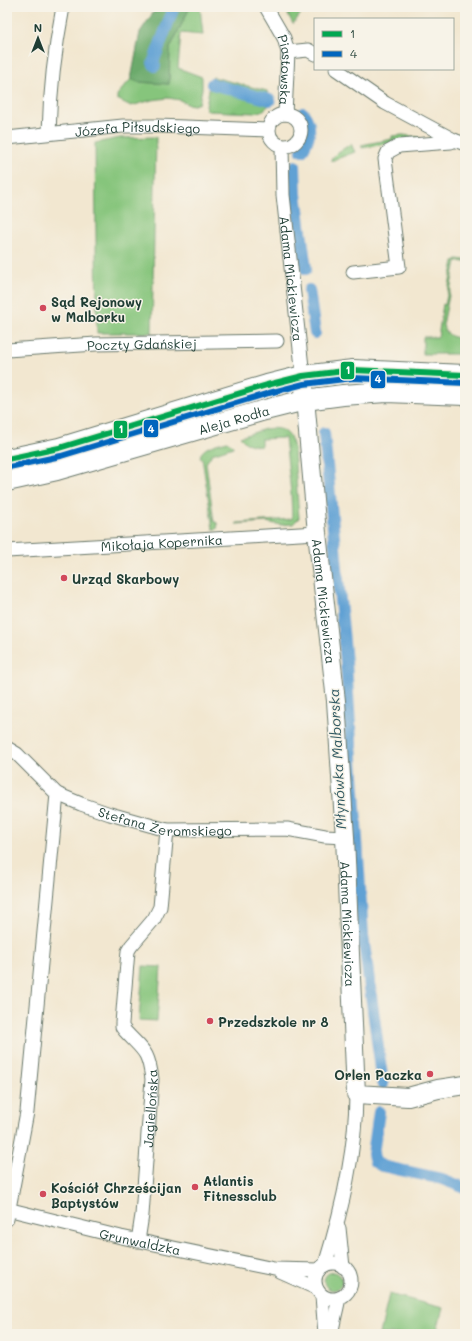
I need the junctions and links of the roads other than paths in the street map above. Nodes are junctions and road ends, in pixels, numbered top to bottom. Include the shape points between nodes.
1 (64, 7) edge
2 (266, 7) edge
3 (288, 52) junction
4 (314, 53) edge
5 (337, 70) edge
6 (285, 114) junction
7 (268, 130) junction
8 (49, 133) junction
9 (7, 138) edge
10 (460, 142) edge
11 (282, 147) junction
12 (354, 272) dead end
13 (277, 341) dead end
14 (7, 350) edge
15 (465, 375) edge
16 (303, 376) junction
17 (465, 395) edge
18 (306, 400) junction
19 (7, 458) edge
20 (7, 481) edge
21 (317, 533) junction
22 (7, 551) edge
23 (7, 748) edge
24 (57, 794) junction
25 (167, 830) junction
26 (345, 837) junction
27 (465, 1085) edge
28 (356, 1094) junction
29 (8, 1213) edge
30 (338, 1222) junction
31 (138, 1241) junction
32 (343, 1266) junction
33 (322, 1268) junction
34 (274, 1269) junction
35 (319, 1292) junction
36 (339, 1298) junction
37 (325, 1334) edge
38 (331, 1334) edge

1 - 8 street via 56,42
2 - 3 street, Piastowska via 284,38
3 - 4 street via 308,50
3 - 6 street, Piastowska
5 - 10 street via 385,103
6 - 7 street via 274,118
6 - 11 street via 296,118 301,132 298,141
7 - 8 street, Józefa Piłsudskiego via 123,126
7 - 11 street via 271,140
8 - 9 street, Józefa Piłsudskiego
10 - 12 street via 399,146 387,154 385,159 399,267
11 - 16 street, Adama Mickiewicza via 283,195
13 - 14 street, Poczty Gdańskiej via 96,344
15 - 16 main road, Aleja Rodła via 353,370
16 - 18 street, Adama Mickiewicza
16 - 19 main road, Aleja Rodła via 59,448
17 - 18 main road, Aleja Rodła via 386,392
18 - 20 main road, Aleja Rodła via 270,408 57,470
18 - 21 street, Adama Mickiewicza
21 - 22 street, Mikołaja Kopernika
21 - 26 street, Adama Mickiewicza via 336,701
23 - 24 street, Stefana Żeromskiego via 17,754
24 - 25 street, Stefana Żeromskiego via 110,814
24 - 29 street via 27,1112
25 - 26 street, Stefana Żeromskiego via 287,829
25 - 31 street, Jagiellońska via 160,908 128,951 122,1023 125,1031 145,1052 152,1079
26 - 28 street, Adama Mickiewicza
27 - 28 street via 408,1097
28 - 30 street, Adama Mickiewicza via 350,1161
29 - 31 street, Grunwaldzka
30 - 32 street, Adama Mickiewicza
30 - 33 street, Adama Mickiewicza
31 - 34 street, Grunwaldzka
32 - 33 street via 334,1263
32 - 36 street via 350,1274 351,1281 348,1292
33 - 34 street, Grunwaldzka
33 - 35 street via 315,1279
34 - 35 street, Grunwaldzka
35 - 36 street via 328,1299
35 - 37 street
36 - 38 street

